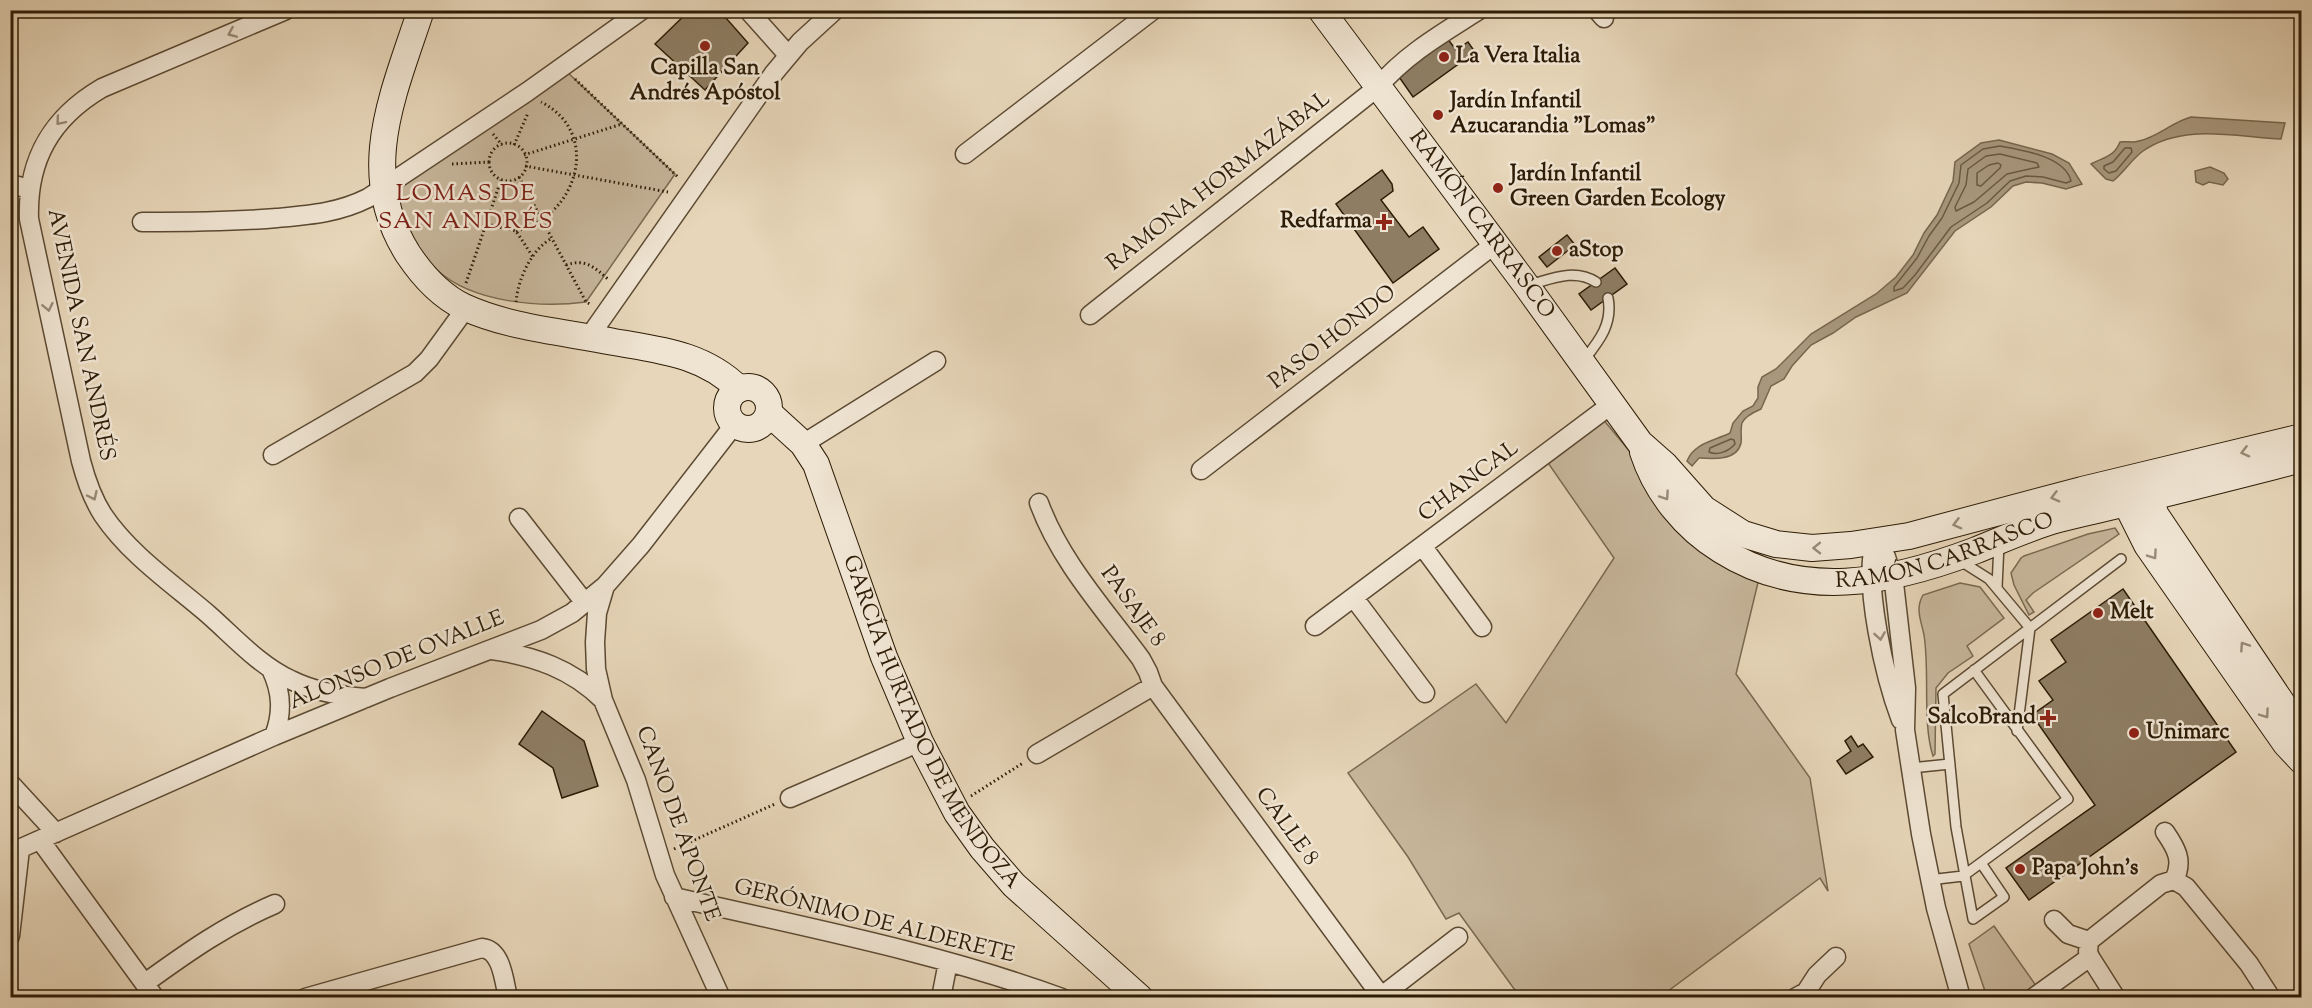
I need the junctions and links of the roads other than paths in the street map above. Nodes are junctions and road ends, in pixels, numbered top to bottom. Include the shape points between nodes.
1 (286, 10) edge
2 (422, 10) edge
3 (642, 10) edge
4 (748, 10) edge
5 (835, 10) edge
6 (1153, 10) edge
7 (1321, 10) edge
8 (1479, 10) edge
9 (788, 55) junction
10 (1378, 87) junction
11 (965, 154) dead end
12 (10, 183) edge
13 (30, 189) junction
14 (382, 189) junction
15 (142, 222) dead end
16 (1495, 244) junction
17 (1596, 282) dead end
18 (1526, 285) junction
19 (466, 298) junction
20 (1608, 298) dead end
21 (1090, 315) dead end
22 (589, 337) junction
23 (936, 360) dead end
24 (1582, 362) junction
25 (739, 389) junction
26 (1612, 404) junction
27 (769, 414) junction
28 (734, 425) junction
29 (2301, 437) edge
30 (1640, 443) junction
31 (803, 444) junction
32 (273, 455) dead end
33 (2301, 459) edge
34 (1201, 470) dead end
35 (2138, 500) junction
36 (1040, 503) dead end
37 (519, 518) dead end
38 (2000, 540) junction
39 (1875, 542) junction
40 (1423, 547) junction
41 (1954, 558) junction
42 (2121, 559) dead end
43 (1882, 578) junction
44 (605, 586) junction
45 (1997, 587) junction
46 (1354, 598) junction
47 (585, 603) junction
48 (1316, 626) dead end
49 (1482, 627) dead end
50 (2030, 628) junction
51 (492, 650) junction
52 (271, 669) junction
53 (1974, 670) junction
54 (1153, 686) junction
55 (1425, 693) dead end
56 (366, 698) junction
57 (603, 700) junction
58 (2301, 728) edge
59 (2017, 731) junction
60 (274, 736) junction
61 (920, 742) junction
62 (1037, 754) road end
63 (2301, 761) edge
64 (1950, 764) junction
65 (1911, 768) junction
66 (10, 783) edge
67 (790, 798) road end
68 (2165, 832) dead end
69 (48, 837) junction
70 (15, 851) edge
71 (1981, 863) junction
72 (1963, 876) junction
73 (1929, 880) junction
74 (2174, 880) junction
75 (674, 897) junction
76 (275, 904) dead end
77 (2054, 920) dead end
78 (10, 936) edge
79 (1458, 937) dead end
80 (2090, 949) junction
81 (1836, 957) dead end
82 (948, 962) junction
83 (150, 990) edge
84 (1804, 996) edge
85 (1380, 997) edge
86 (305, 998) edge
87 (508, 998) edge
88 (721, 998) edge
89 (941, 998) edge
90 (1062, 998) edge
91 (1140, 998) edge
92 (1961, 998) edge
93 (2033, 998) edge
94 (2116, 998) edge
95 (2271, 998) edge

1 -> 13 street, AVENIDA SAN ANDRÉS via 108,86 80,102 44,144
2 - 14 street via 383,138
3 - 14 street
4 - 9 street
5 - 9 street
6 - 11 street
7 - 10 street, RAMÓN CARRASCO
8 - 10 street, RAMONA HORMAZÁBAL via 1416,50
9 - 22 street
10 - 16 street, RAMÓN CARRASCO
10 - 21 street, RAMONA HORMAZÁBAL
12 - 13 street
13 -> 52 street, AVENIDA SAN ANDRÉS via 29,219 81,461 93,497 113,529 132,548
14 - 15 street via 352,206 321,214 235,221
14 - 19 street via 395,229 413,262 435,287
16 - 18 street, RAMÓN CARRASCO
16 - 34 street, PASO HONDO
17 - 18 lane via 1587,276 1562,275
18 - 24 street, RAMÓN CARRASCO
19 - 22 street via 503,320
19 - 32 street via 429,359 415,373
20 - 24 lane via 1610,309 1604,334
22 - 25 street via 690,357 717,370
23 - 31 street
24 - 26 street, RAMÓN CARRASCO
25 - 27 street via 750,387 761,392 768,402
25 - 28 street via 726,408
26 - 30 street, RAMÓN CARRASCO
26 - 40 street, CHANCAL
27 - 28 street via 757,428 745,430
27 - 31 street, GARCÍA HURTADO DE MENDOZA
28 - 44 street, ALONSO DE OVALLE
29 -> 39 street, RAMÓN CARRASCO via 1930,532
39 -> 30 street, RAMÓN CARRASCO via 1794,547 1743,534 1704,509
30 -> 43 street, RAMÓN CARRASCO via 1649,468 1672,505 1697,532 1731,556 1794,580
31 - 61 street, GARCÍA HURTADO DE MENDOZA via 816,464 884,657
33 - 35 street, RAMÓN CARRASCO
35 - 38 street, RAMÓN CARRASCO via 2060,519
58 -> 35 street via 2155,514
35 -> 63 street via 2147,545
36 - 54 street, PASAJE 8 via 1062,551 1142,659
37 - 47 street
38 - 41 street, RAMÓN CARRASCO
38 - 45 lane
39 - 43 street via 1871,559
40 - 46 street, CHANCAL
40 - 49 street
41 - 43 street, RAMÓN CARRASCO
41 - 45 lane via 1981,572
42 - 50 lane
43 - 65 street via 1887,673 1905,730
44 - 47 street, ALONSO DE OVALLE
44 - 57 street, CANO DE APONTE via 597,613 595,642
45 - 50 lane
46 - 48 street, CHANCAL
46 - 55 street
47 - 51 street, ALONSO DE OVALLE via 541,630
50 - 53 lane
50 - 59 lane
51 - 56 street, ALONSO DE OVALLE
51 - 57 street, CANO DE APONTE via 550,664 584,683
52 - 56 street, AVENIDA SAN ANDRÉS via 309,688
52 - 60 street via 281,705
53 - 59 lane
53 - 64 lane via 1943,693
54 - 62 street
54 - 85 street, CALLE 8
56 - 60 street, ALONSO DE OVALLE
57 - 75 street, CANO DE APONTE via 636,780
59 - 71 lane via 2068,799
60 - 69 street, ALONSO DE OVALLE
61 - 67 street
61 - 91 street, GARCÍA HURTADO DE MENDOZA via 954,807 982,848 1014,885
64 - 65 lane
64 - 72 lane
65 - 73 street
66 - 69 street
68 - 74 street via 2179,856
69 - 70 street, ALONSO DE OVALLE
69 - 83 street
70 - 78 street
71 - 72 lane
71 - 72 lane via 2004,897 1973,920
72 - 73 lane
73 - 92 street
74 - 80 street via 2160,884 2092,936
74 - 95 street via 2186,886 2249,964
75 - 82 street, GERÓNIMO DE ALDERETE
75 - 88 street, CANO DE APONTE
76 - 83 street via 210,936
77 - 80 street
79 - 85 street
80 - 93 street
80 - 94 street
81 - 84 street via 1817,975
82 - 89 street
82 - 90 street, GERÓNIMO DE ALDERETE
86 - 87 street via 482,948 497,956

